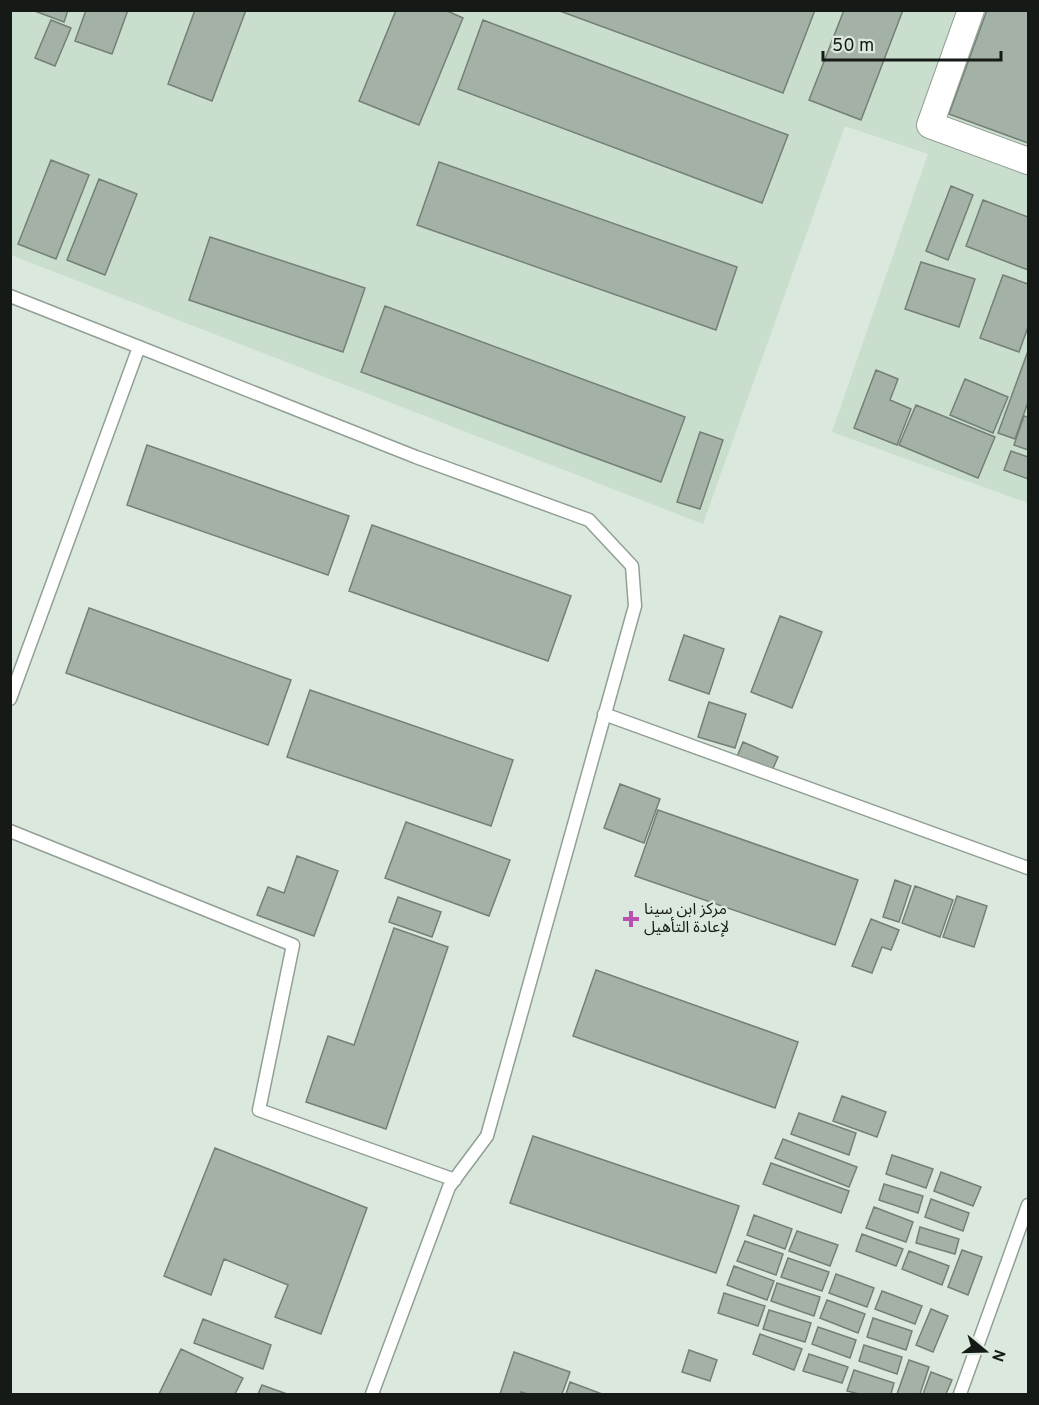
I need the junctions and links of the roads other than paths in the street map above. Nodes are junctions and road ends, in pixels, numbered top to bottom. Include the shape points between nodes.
1 (971, 10) edge
2 (1029, 161) edge
3 (10, 296) edge
4 (139, 347) junction
5 (10, 699) edge
6 (604, 714) junction
7 (10, 831) edge
8 (1029, 868) edge
9 (454, 1180) junction
10 (1029, 1205) edge
11 (372, 1395) edge
12 (960, 1395) edge

1 - 2 street via 930,125
3 - 4 lane
4 - 5 lane
4 - 6 lane via 416,457 589,520 632,566 635,606
6 - 8 lane
6 - 9 lane via 487,1136
7 - 9 lane via 292,945 259,1110
9 - 11 lane
10 - 12 lane

